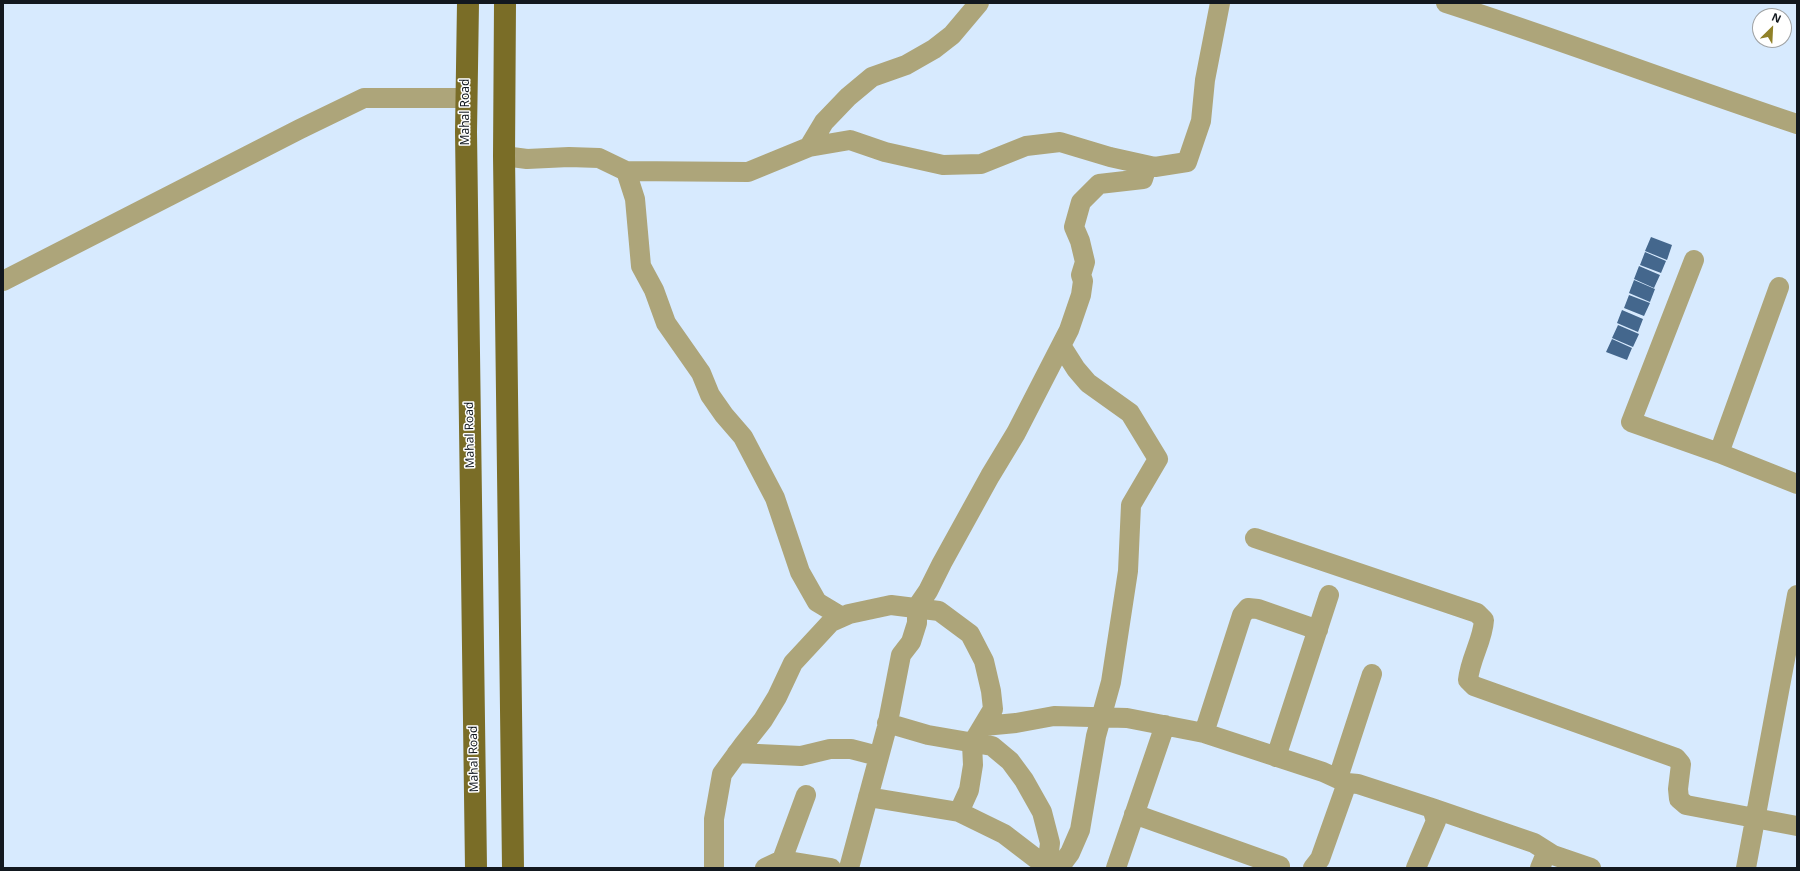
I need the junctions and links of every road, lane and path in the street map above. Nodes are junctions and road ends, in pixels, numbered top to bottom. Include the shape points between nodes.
1 (468, 3) edge
2 (505, 3) edge
3 (979, 3) edge
4 (1220, 3) edge
5 (1446, 3) edge
6 (466, 98) junction
7 (1797, 124) edge
8 (809, 147) junction
9 (504, 156) junction
10 (1147, 166) junction
11 (626, 171) junction
12 (1694, 260) dead end
13 (3, 281) edge
14 (1779, 287) dead end
15 (1062, 347) junction
16 (1719, 453) junction
17 (1797, 484) edge
18 (1255, 538) dead end
19 (1329, 595) dead end
20 (1797, 595) edge
21 (917, 607) junction
22 (842, 617) junction
23 (1318, 630) junction
24 (1372, 674) dead end
25 (1101, 716) junction
26 (887, 723) junction
27 (1165, 725) junction
28 (984, 726) junction
29 (1204, 733) junction
30 (972, 744) junction
31 (737, 753) junction
32 (878, 756) junction
33 (1276, 757) junction
34 (1343, 780) junction
35 (806, 795) dead end
36 (868, 797) junction
37 (1432, 808) junction
38 (959, 812) junction
39 (1134, 814) junction
40 (1756, 818) junction
41 (1797, 826) edge
42 (1543, 860) edge
43 (776, 865) edge
44 (1285, 867) edge
45 (476, 868) edge
46 (513, 868) edge
47 (714, 868) edge
48 (831, 868) edge
49 (850, 868) edge
50 (1051, 868) edge
51 (1116, 868) edge
52 (1313, 868) edge
53 (1416, 868) edge
54 (1591, 868) edge
55 (1746, 868) edge

1 - 6 main road, Mahal Road
2 - 9 main road
3 - 8 street via 952,35 934,49 906,65 872,77 848,97 824,122
4 - 10 street via 1205,80 1201,121 1187,162
5 - 7 street
6 - 13 street via 364,98
6 - 45 main road, Mahal Road
8 - 10 street via 850,140 885,152 943,165 981,164 1026,146 1060,142
8 - 11 street via 748,172
9 - 11 street via 527,159 599,158
9 - 46 main road
10 - 15 street via 1143,179 1099,184 1081,202 1074,227 1085,262 1081,275 1083,281 1070,330
11 - 22 street via 636,199 641,266 654,290 666,323 701,373 710,395 743,437 775,498 800,572 817,602
12 - 16 street via 1631,422
14 - 16 street
15 - 21 street via 1016,433 968,514 928,592
15 - 25 street via 1088,383 1130,413 1158,459 1131,505 1128,571 1111,682
16 - 17 street
18 - 40 street via 1477,614 1484,620 1484,628 1469,671 1468,680 1474,686 1669,754 1681,764 1679,799 1686,805
19 - 23 street
20 - 40 street
21 - 22 street via 891,606
21 - 26 street via 917,623 910,642 901,655
21 - 28 street via 940,610 970,634 984,661 991,691 993,709
22 - 31 street via 831,622 793,662 763,720
23 - 29 street via 1258,609 1248,608 1242,615
23 - 33 street
24 - 34 street
25 - 27 street
25 - 28 street via 1054,716
25 - 50 street via 1080,830 1070,853
26 - 30 street via 928,736
26 - 32 street
27 - 29 street
27 - 39 street
28 - 30 street
29 - 33 street
30 - 38 street via 973,765 969,790
30 - 50 street via 992,746 1010,761 1024,780 1042,812 1050,843
31 - 32 street via 801,756 830,749 850,749
31 - 47 street via 722,774 714,819
32 - 36 street
33 - 34 street
34 - 37 street
34 - 52 street via 1320,859
35 - 43 street
36 - 38 street
36 - 49 street
37 - 42 street via 1534,843
37 - 53 street via 1436,821
38 - 50 street via 1004,834
39 - 44 street
39 - 51 street
40 - 41 street
40 - 55 street
42 - 54 street via 1553,855
43 - 48 street

